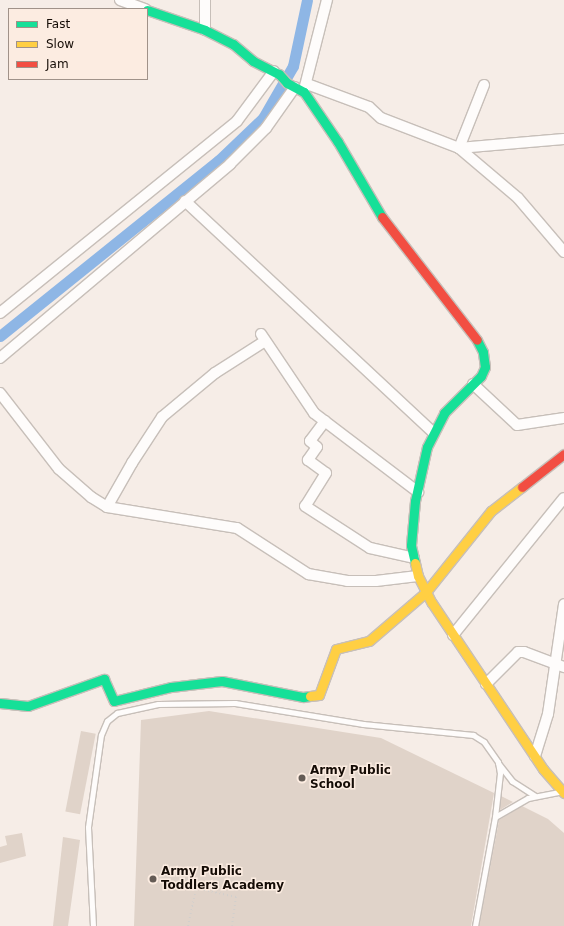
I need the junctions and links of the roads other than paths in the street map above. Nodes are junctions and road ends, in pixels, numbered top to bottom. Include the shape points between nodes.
1 (120, 0) edge
2 (205, 0) edge
3 (327, 0) edge
4 (143, 8) edge
5 (148, 10) edge
6 (206, 30) junction
7 (277, 73) junction
8 (484, 85) dead end
9 (298, 87) junction
10 (564, 139) edge
11 (459, 148) junction
12 (185, 201) junction
13 (564, 252) edge
14 (0, 313) edge
15 (0, 358) edge
16 (474, 384) junction
17 (0, 394) edge
18 (564, 418) edge
19 (325, 421) junction
20 (434, 433) junction
21 (564, 454) edge
22 (418, 492) junction
23 (564, 498) edge
24 (107, 507) junction
25 (414, 558) junction
26 (418, 576) junction
27 (426, 592) junction
28 (564, 604) edge
29 (453, 635) junction
30 (559, 666) edge
31 (486, 684) junction
32 (0, 703) edge
33 (535, 756) junction
34 (498, 762) junction
35 (563, 792) edge
36 (535, 796) junction
37 (495, 817) junction
38 (93, 926) edge
39 (475, 926) edge

1 - 4 street
2 - 6 street
3 - 9 street
5 - 6 street
6 - 7 street via 233,44 252,61
7 - 9 street
7 - 14 street via 238,121
8 - 11 street
9 - 11 street via 369,107 381,118
9 - 12 street via 266,128 230,164
9 - 16 street via 338,142 362,187 389,228 450,302 477,340 483,352 485,366
10 - 11 street
11 - 13 street via 518,198
12 - 15 street
12 - 20 street
16 - 18 street via 517,425
16 - 20 street via 444,413
17 - 24 street via 59,469 91,497
19 - 22 street
19 - 24 street via 314,413 263,338 215,373 162,417
19 - 25 street via 310,441 317,447 308,460 326,473 305,506 370,548
20 - 22 street via 426,447
21 - 27 street via 491,511
22 - 25 street via 412,545
23 - 29 street
24 - 26 street via 237,528 255,536 308,574 376,581
25 - 26 street
26 - 27 street
27 - 29 street
27 - 32 street via 369,641 336,649 319,695 303,697 222,680 171,687 114,701 104,679 28,706
28 - 30 street
29 - 31 street
30 - 31 street via 518,652
30 - 33 street
31 - 33 street
33 - 35 street
34 - 36 lane via 512,781
34 - 37 lane via 500,773
34 - 38 lane via 484,742 460,732 363,724 262,706 190,702 158,704 116,713 107,721 101,735 88,827
35 - 36 lane
36 - 37 lane
37 - 39 lane

